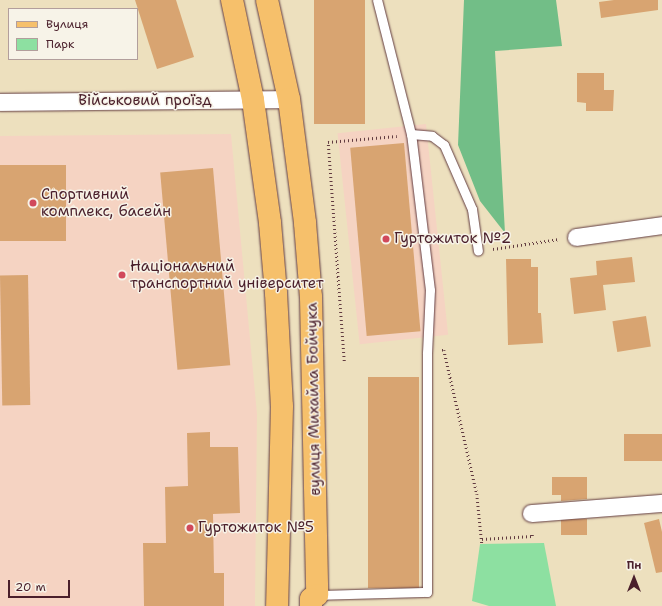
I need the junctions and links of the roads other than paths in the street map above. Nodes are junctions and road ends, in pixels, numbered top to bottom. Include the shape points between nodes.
1 (232, 0) edge
2 (267, 0) edge
3 (377, 0) edge
4 (289, 99) junction
5 (253, 100) junction
6 (0, 102) edge
7 (411, 134) junction
8 (662, 225) edge
9 (576, 237) road end
10 (478, 250) road end
11 (662, 503) edge
12 (531, 513) road end
13 (314, 600) edge
14 (277, 606) edge

1 - 5 main road
2 - 4 main road, вулиця Михайла Бойчука
3 - 7 lane
4 - 5 street, Військовий проїзд
4 - 13 main road, вулиця Михайла Бойчука via 311,297
5 - 6 street, Військовий проїзд
5 - 14 main road via 270,223 281,398
7 - 10 lane via 432,136 444,145 472,209
7 - 13 lane via 430,290 427,353 427,592
8 - 9 street
11 - 12 street

